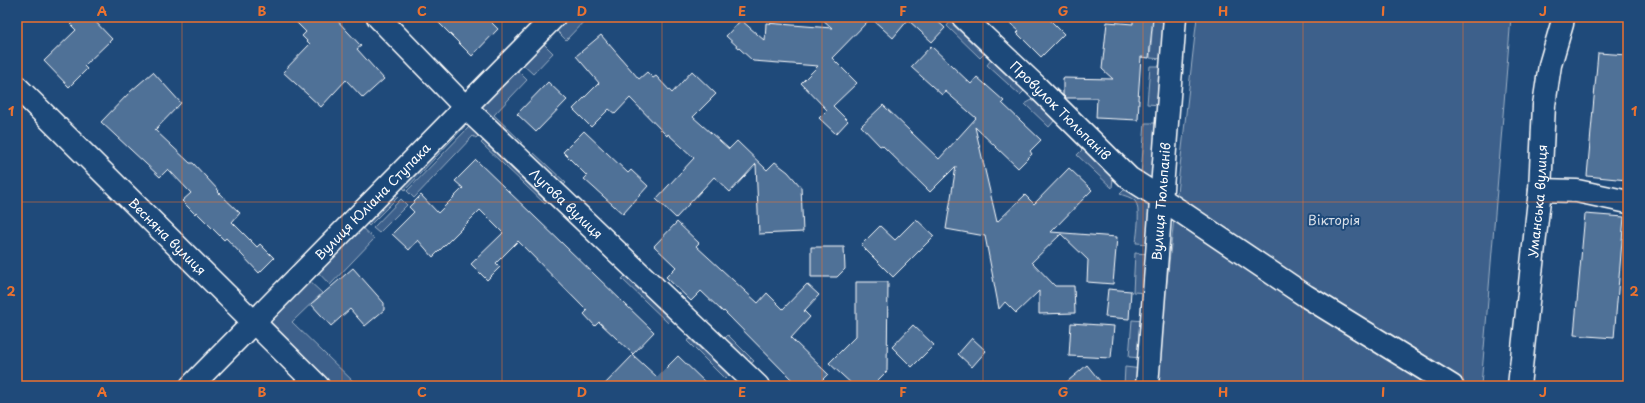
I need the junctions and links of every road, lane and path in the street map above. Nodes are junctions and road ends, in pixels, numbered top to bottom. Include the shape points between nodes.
1 (378, 17) edge
2 (554, 17) edge
3 (963, 17) edge
4 (1175, 17) edge
5 (1563, 17) edge
6 (17, 87) edge
7 (465, 108) junction
8 (1540, 190) junction
9 (1162, 199) junction
10 (1628, 202) edge
11 (254, 322) junction
12 (191, 386) edge
13 (318, 386) edge
14 (758, 386) edge
15 (1147, 386) edge
16 (1452, 386) edge
17 (1519, 386) edge

1 - 7 street, Лугова вулиця
2 - 7 street, Вулиця Юліана Ступака
3 - 9 street, Провулок Тюльпанів via 1128,178
4 - 9 street, Вулиця Тюльпанів
5 - 8 street, Уманська вулиця via 1550,65 1544,105
6 - 11 street, Весняна вулиця
7 - 11 street, Вулиця Юліана Ступака
7 - 14 street, Лугова вулиця
8 - 10 street via 1577,191
8 - 17 street, Уманська вулиця
9 - 15 street, Вулиця Тюльпанів
9 - 16 street, Провулок Тюльпанів via 1306,296
11 - 12 street, Вулиця Юліана Ступака
11 - 13 street, Весняна вулиця

